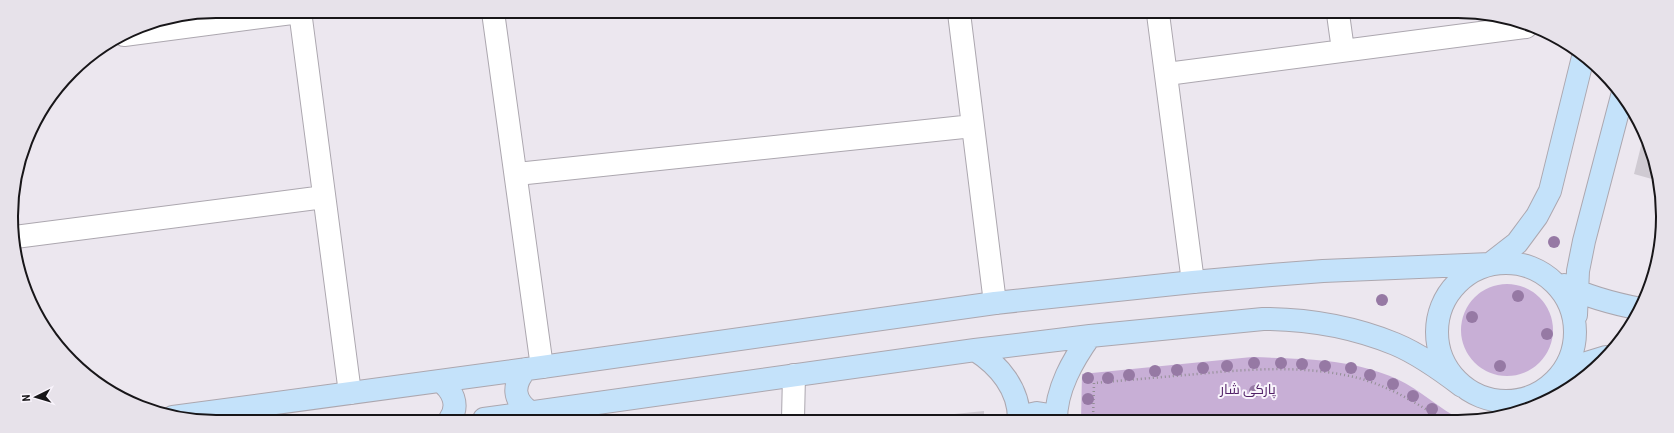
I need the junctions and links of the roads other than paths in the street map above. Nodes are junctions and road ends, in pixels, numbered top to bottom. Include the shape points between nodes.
1 (254, 18) edge
2 (301, 18) edge
3 (495, 18) edge
4 (960, 18) edge
5 (1159, 18) edge
6 (1339, 18) edge
7 (1511, 26) edge
8 (142, 33) edge
9 (1343, 50) junction
10 (1582, 62) edge
11 (1167, 74) junction
12 (1620, 103) edge
13 (973, 126) junction
14 (517, 174) junction
15 (324, 197) junction
16 (19, 235) edge
17 (1490, 264) junction
18 (1547, 276) junction
19 (1193, 282) junction
20 (1576, 291) junction
21 (995, 303) junction
22 (1634, 308) edge
23 (1575, 330) junction
24 (1090, 336) junction
25 (975, 350) junction
26 (1593, 362) edge
27 (534, 368) junction
28 (794, 375) junction
29 (440, 381) junction
30 (1555, 381) junction
31 (1462, 386) junction
32 (350, 393) junction
33 (530, 412) junction
34 (197, 414) edge
35 (453, 415) edge
36 (510, 415) edge
37 (793, 415) edge
38 (1018, 415) edge
39 (1030, 415) edge
40 (1045, 415) edge
41 (1056, 415) edge

1 - 8 street
2 - 15 street
3 - 14 street
4 - 13 street
5 - 11 street
6 - 9 street
7 - 9 street
9 - 11 street
10 - 17 main road via 1550,191 1538,216 1517,243
11 - 19 street
12 - 20 main road via 1584,241
13 - 14 street
13 - 21 street
14 - 27 street
15 - 16 street
15 - 32 street
17 - 18 main road via 1519,264
17 - 19 main road via 1323,271
17 - 31 main road via 1471,272 1455,284 1444,301 1439,316 1437,331 1440,351 1448,370
18 - 20 main road
18 - 23 main road via 1564,294 1571,308
19 - 21 main road
20 - 22 main road
20 - 23 main road
21 - 27 main road
23 - 30 main road via 1575,341 1568,363
24 - 25 main road
24 - 31 main road via 1263,319 1303,321 1395,344 1436,366
24 - 41 main road via 1067,374
25 - 28 main road
25 - 38 main road via 989,358 1001,370 1010,384
26 - 30 main road
27 - 29 main road
27 - 33 main road via 521,376 516,392 518,400
28 - 33 main road
28 - 37 street
29 - 32 main road
29 - 35 main road via 452,394
30 - 31 main road via 1537,394 1511,401 1482,397
32 - 34 main road
33 - 36 main road
39 - 40 main road

